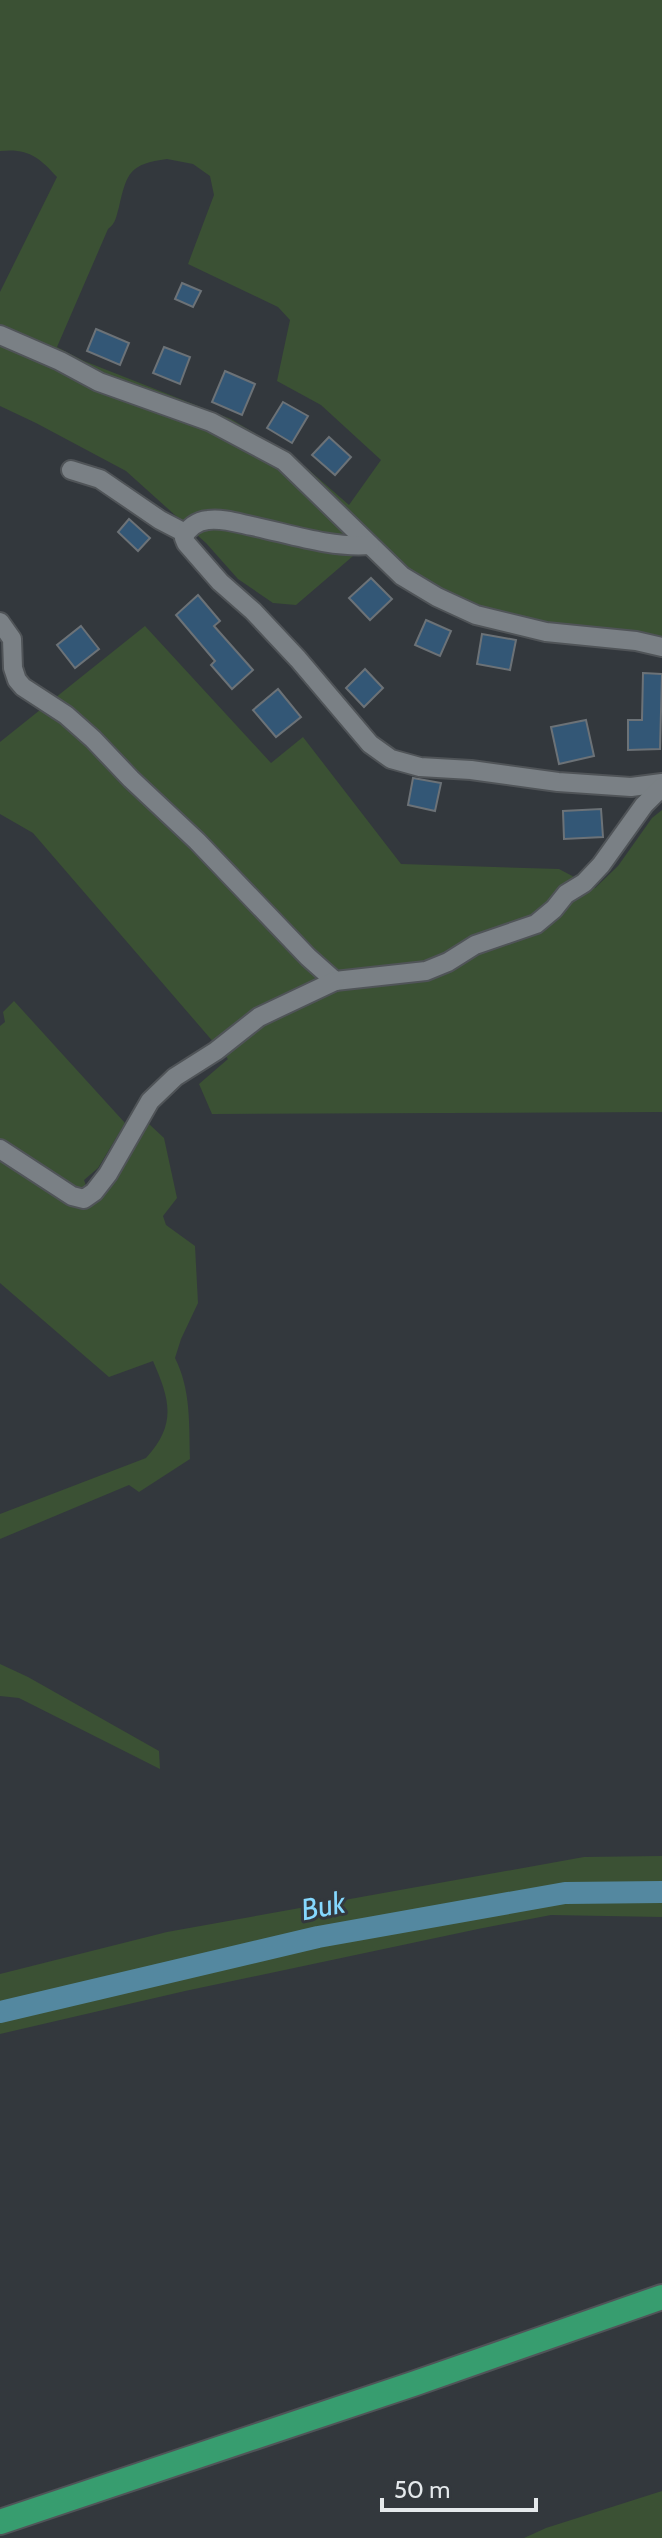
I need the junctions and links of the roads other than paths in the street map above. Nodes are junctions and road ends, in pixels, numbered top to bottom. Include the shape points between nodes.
1 (0, 335) edge
2 (71, 470) dead end
3 (185, 533) junction
4 (370, 545) junction
5 (0, 622) edge
6 (662, 647) edge
7 (662, 785) edge
8 (335, 981) junction
9 (0, 1149) edge
10 (662, 2297) edge
11 (0, 2522) edge

1 - 4 street via 99,382 211,422 284,461
2 - 3 street via 110,484
3 - 4 street via 205,520 227,521 331,543
3 - 7 street via 186,543 220,582 298,659 370,744 391,759 558,782
4 - 6 street via 402,576 476,615 546,632
5 - 8 street via 12,639 13,668 23,687 93,739
7 - 8 street via 601,865 536,924 475,945 426,971
8 - 9 street via 259,1017 175,1077 150,1101 108,1174 84,1199
10 - 11 main road

